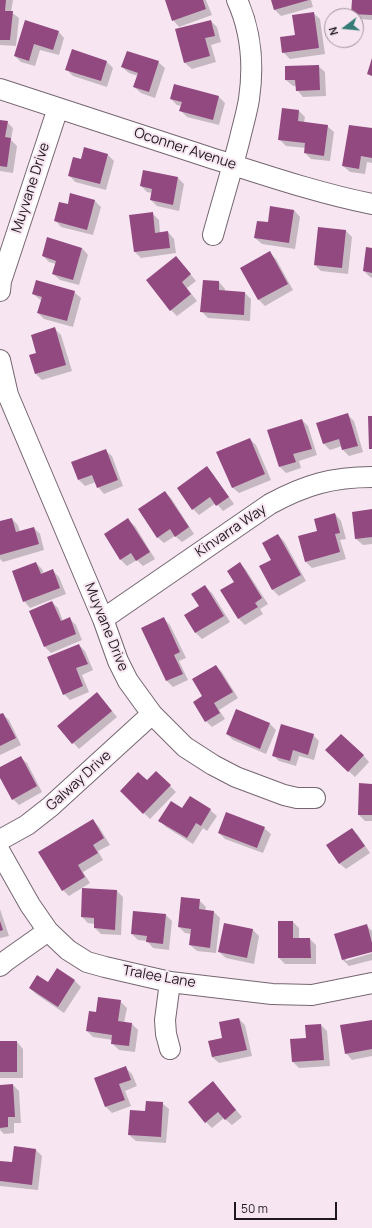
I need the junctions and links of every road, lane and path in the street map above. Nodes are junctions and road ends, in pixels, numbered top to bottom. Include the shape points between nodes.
1 (237, 0) edge
2 (0, 90) edge
3 (58, 108) junction
4 (234, 165) junction
5 (372, 204) edge
6 (212, 235) dead end
7 (0, 284) edge
8 (0, 360) edge
9 (372, 477) edge
10 (103, 619) junction
11 (152, 714) junction
12 (315, 798) dead end
13 (0, 840) edge
14 (0, 852) edge
15 (48, 931) junction
16 (0, 966) edge
17 (170, 982) junction
18 (372, 983) edge
19 (170, 1049) dead end

1 - 4 street via 248,36 251,82
2 - 3 street, Oconner Avenue
3 - 4 street, Oconner Avenue
3 - 7 street, Muyvane Drive
4 - 5 street, Oconner Avenue
4 - 6 street
8 - 10 street, Muyvane Drive via 8,395
9 - 10 street, Kinvarra Way via 335,479 290,493 270,504
10 - 11 street, Muyvane Drive via 128,681
11 - 12 street, Muyvane Drive via 186,747 213,766 284,795
11 - 13 street, Galway Drive via 50,807 27,825
14 - 15 street, Tralee Lane
15 - 16 street
15 - 17 street, Tralee Lane via 68,950 87,962
17 - 18 street, Tralee Lane via 272,994 312,995
17 - 19 street via 165,1020

